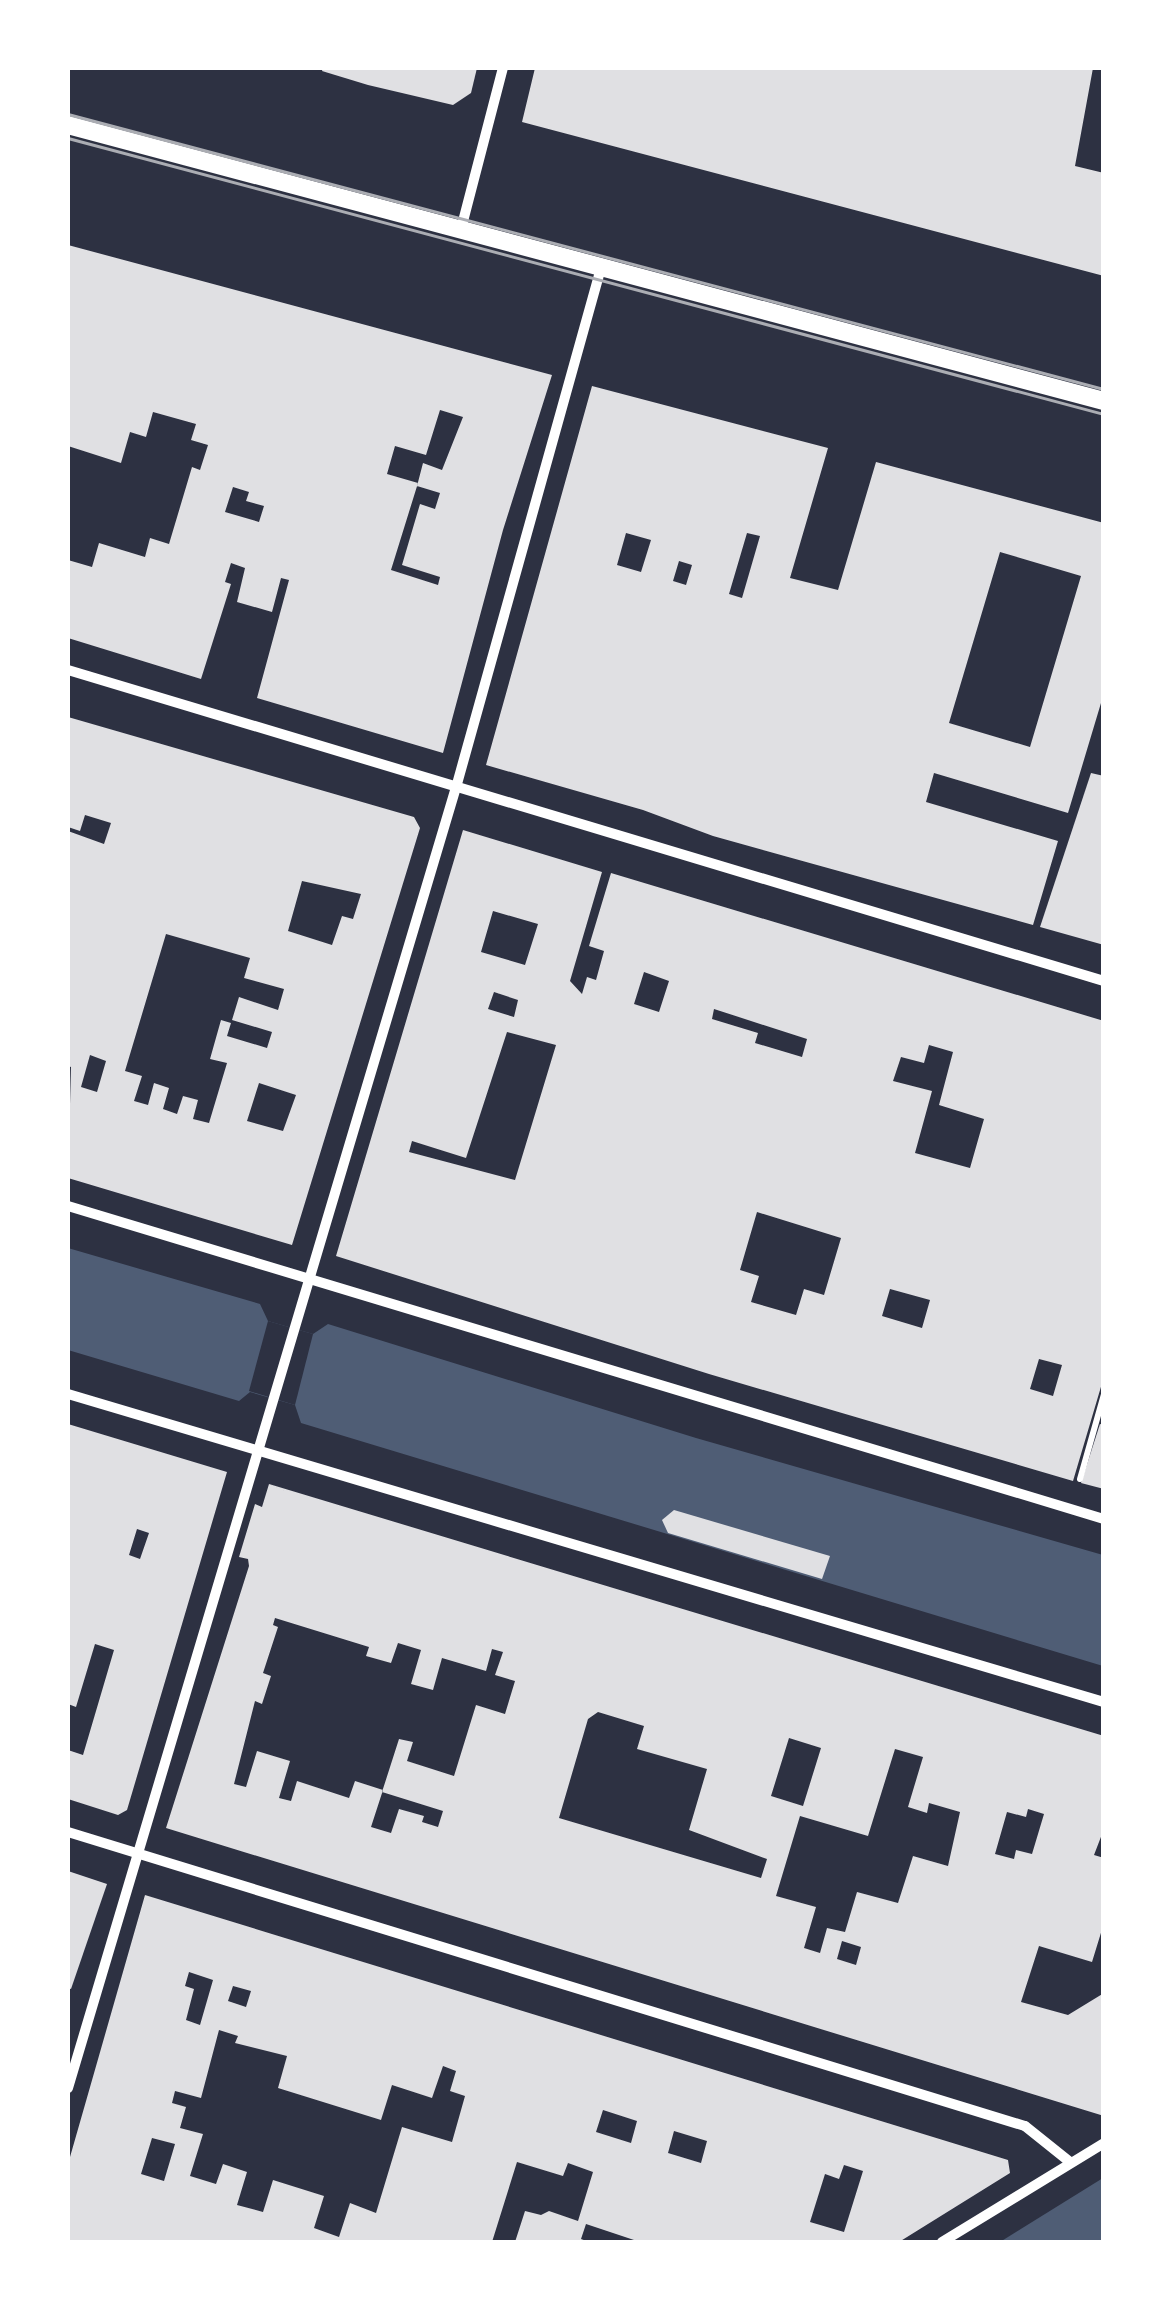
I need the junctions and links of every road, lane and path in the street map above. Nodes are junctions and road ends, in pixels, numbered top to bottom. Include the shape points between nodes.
1 (503, 68) edge
2 (68, 124) edge
3 (461, 229) junction
4 (600, 268) junction
5 (1104, 401) edge
6 (68, 670) edge
7 (457, 784) junction
8 (1104, 981) edge
9 (68, 1206) edge
10 (309, 1276) junction
11 (68, 1394) edge
12 (1104, 1394) edge
13 (256, 1450) junction
14 (1072, 1509) junction
15 (1104, 1518) edge
16 (1104, 1702) edge
17 (68, 1832) edge
18 (135, 1853) junction
19 (68, 2088) edge
20 (1104, 2142) edge
21 (1070, 2162) junction
22 (942, 2242) edge

1 - 3 street
2 - 3 street
3 - 4 street
4 - 5 street
4 - 7 street
6 - 7 street
7 - 8 street
7 - 10 street
9 - 10 street
10 - 13 street
10 - 14 street
11 - 13 street
12 - 14 path
13 - 16 street
13 - 18 street
14 - 15 street
17 - 18 street
18 - 19 street
18 - 21 street via 1024,2126
20 - 21 street
21 - 22 street

